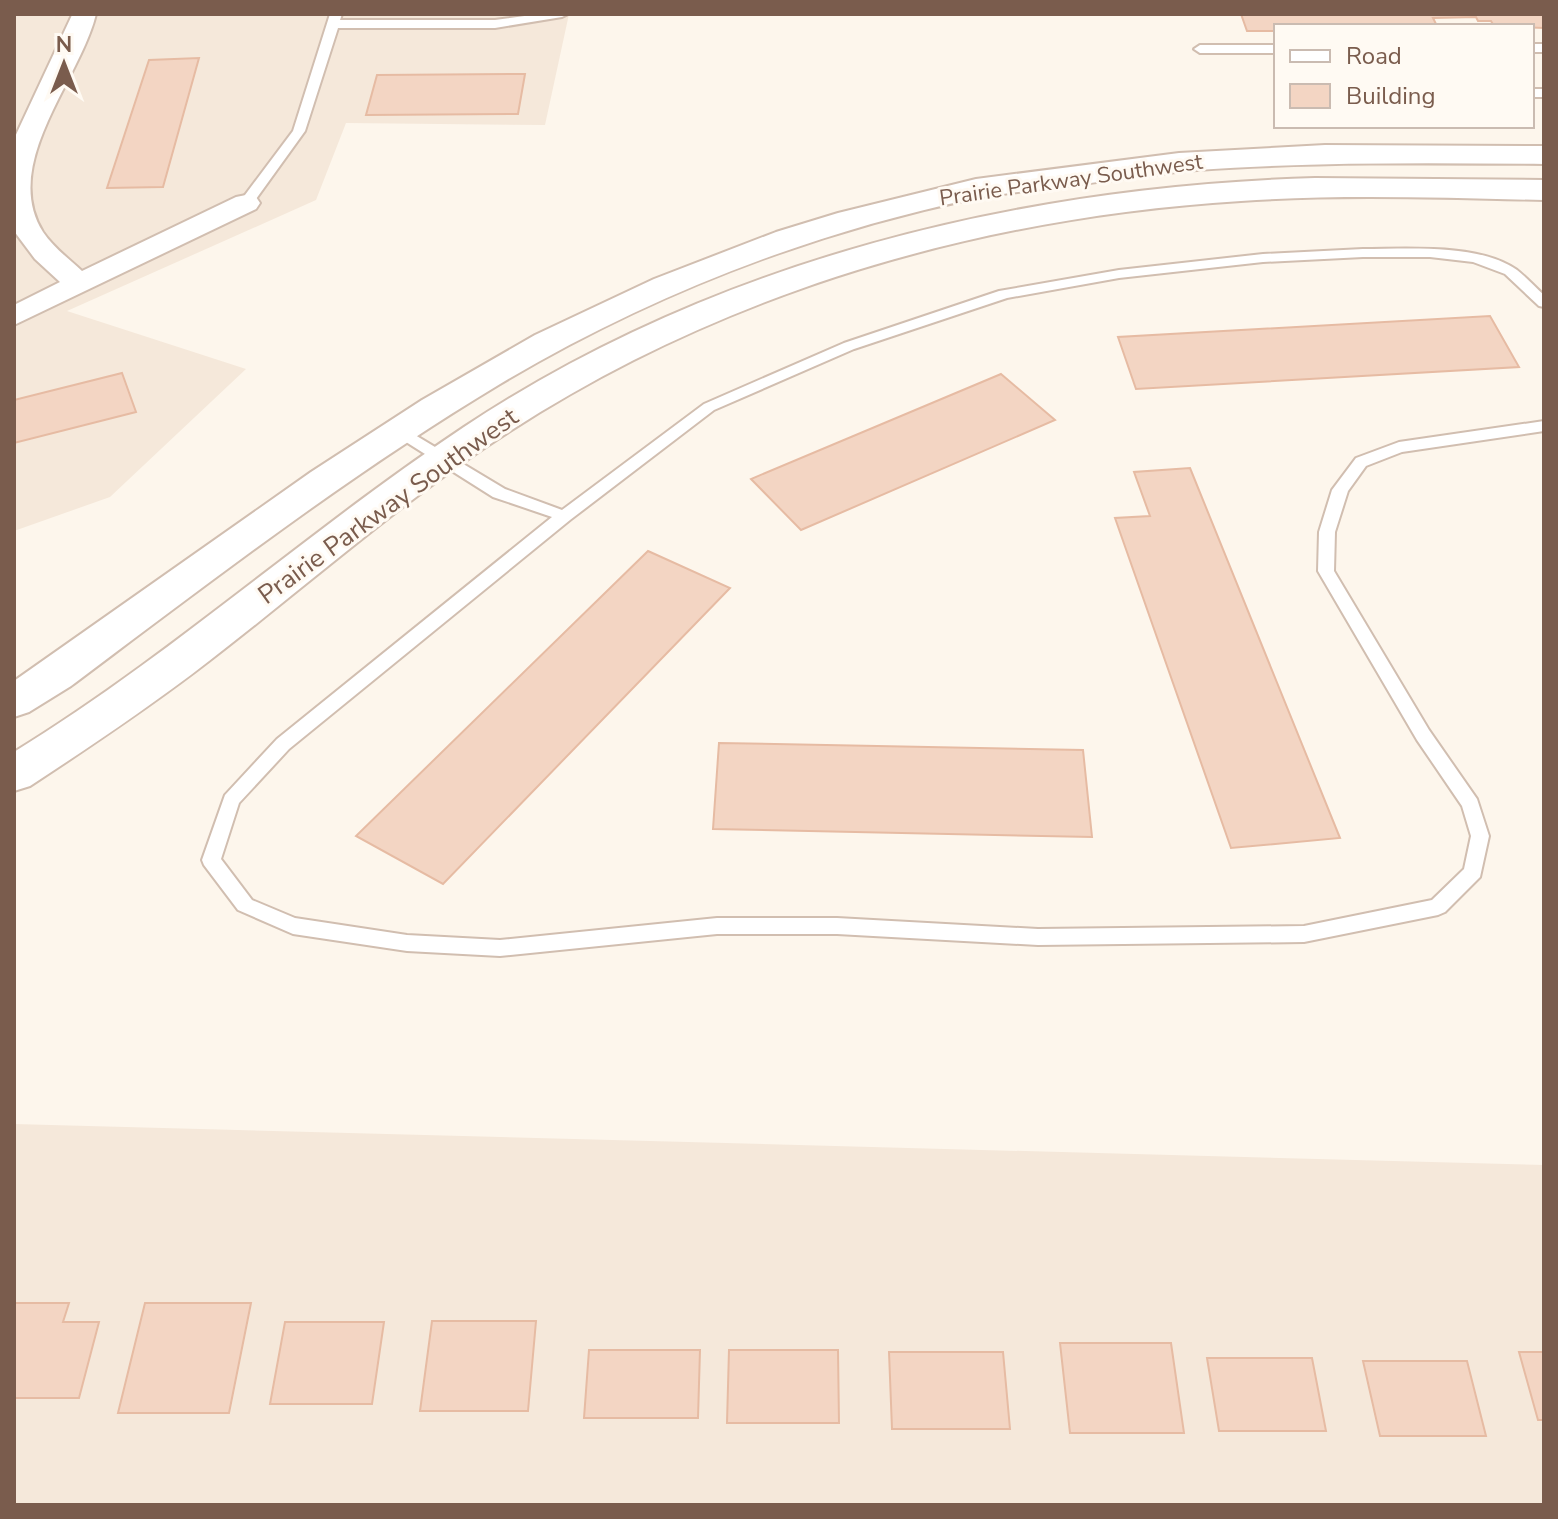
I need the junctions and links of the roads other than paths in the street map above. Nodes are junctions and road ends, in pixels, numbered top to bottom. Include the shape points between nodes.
1 (84, 14) edge
2 (562, 14) edge
3 (334, 19) edge
4 (1200, 49) dead end
5 (1274, 49) edge
6 (1544, 155) edge
7 (14, 190) edge
8 (1544, 190) edge
9 (246, 203) joint
10 (79, 284) junction
11 (1544, 303) edge
12 (14, 316) edge
13 (1544, 426) edge
14 (400, 432) junction
15 (444, 459) junction
16 (564, 516) junction
17 (14, 701) edge
18 (14, 774) edge

1 - 7 street via 21,153
2 - 3 lane via 495,24
3 - 9 lane via 299,131
4 - 5 lane
6 - 14 street, Prairie Parkway Southwest via 1353,153 1191,161 978,189 890,209 680,280 491,374
7 - 10 street via 18,216 34,243
8 - 15 street, Prairie Parkway Southwest via 1236,191 1107,204 981,226 855,258 742,298 626,349 503,418
9 - 10 street
10 - 12 street
11 - 16 lane via 1510,271 1475,258 1430,253 1263,258 1004,294 849,346 709,407
13 - 16 lane via 1399,447 1361,462 1340,490 1327,532 1326,571 1423,735 1471,804 1480,836 1473,872 1438,907 1304,934 1038,937 837,926 717,926 500,948 407,943 293,926 245,905 211,860 231,800 283,744
14 - 15 lane
14 - 17 street, Prairie Parkway Southwest
15 - 16 lane via 499,493
15 - 18 street, Prairie Parkway Southwest via 108,714

